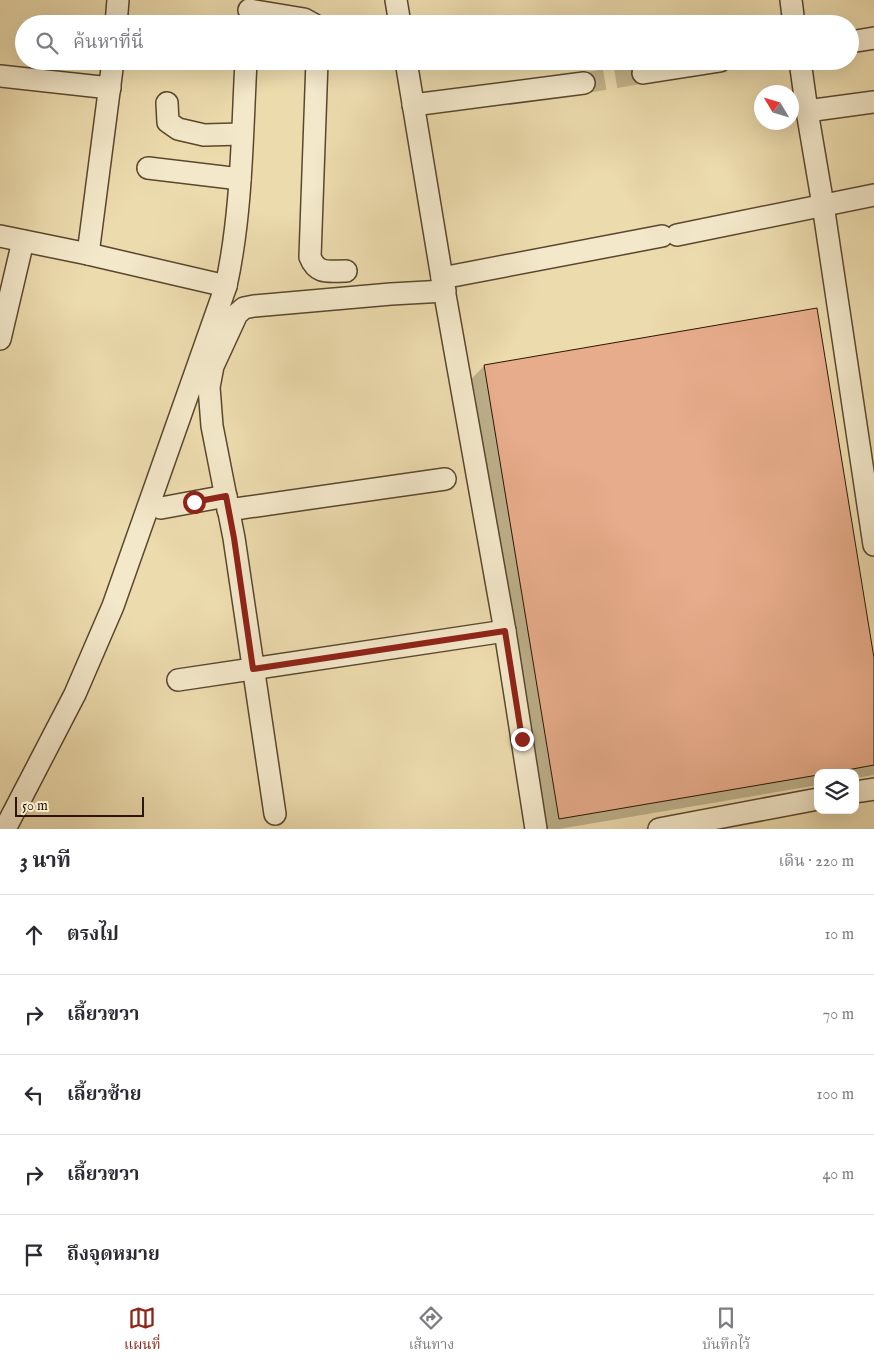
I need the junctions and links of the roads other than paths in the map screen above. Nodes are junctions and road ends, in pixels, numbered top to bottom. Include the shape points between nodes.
1 (118, 0) edge
2 (396, 0) edge
3 (791, 0) edge
4 (248, 11) edge
5 (117, 15) edge
6 (276, 15) edge
7 (398, 15) edge
8 (793, 15) edge
9 (874, 38) edge
10 (859, 40) edge
11 (112, 70) edge
12 (246, 70) edge
13 (317, 70) edge
14 (407, 70) edge
15 (662, 70) edge
16 (801, 70) edge
17 (643, 73) tunnel mouth
18 (0, 76) edge
19 (584, 83) tunnel mouth
20 (110, 88) junction
21 (874, 102) edge
22 (167, 103) dead end
23 (413, 105) junction
24 (806, 111) junction
25 (242, 134) junction
26 (148, 168) dead end
27 (240, 179) junction
28 (874, 196) edge
29 (823, 205) junction
30 (0, 236) edge
31 (22, 241) junction
32 (88, 254) junction
33 (346, 271) dead end
34 (444, 284) junction
35 (226, 286) junction
36 (0, 339) edge
37 (445, 479) dead end
38 (227, 503) junction
39 (162, 508) dead end
40 (874, 545) edge
41 (505, 631) junction
42 (253, 669) junction
43 (178, 680) dead end
44 (874, 789) edge
45 (859, 791) edge
46 (814, 800) edge
47 (275, 814) dead end
48 (5, 829) edge
49 (536, 829) edge
50 (659, 829) edge

1 - 5 street
2 - 7 street
3 - 8 street
4 - 6 street
9 - 10 street
11 - 20 street
12 - 25 street
13 - 33 street via 310,257 314,267 320,270
14 - 23 street
15 - 17 street
16 - 24 street
18 - 20 street
19 - 23 street
20 - 32 street
21 - 24 street
22 - 25 street via 168,122 178,130 204,135
23 - 34 street
24 - 29 street
25 - 27 street
26 - 27 street
27 - 35 street via 233,255
28 - 29 street
29 - 34 street
29 - 40 street
30 - 31 street
31 - 32 street
31 - 36 street
32 - 35 street
34 - 38 street via 254,306 237,314 213,366 208,387
34 - 41 street
35 - 48 street via 113,606 75,694
37 - 38 street
38 - 39 street
38 - 42 street
41 - 42 street
41 - 49 street
42 - 43 street
42 - 47 street
44 - 45 street
46 - 50 street

